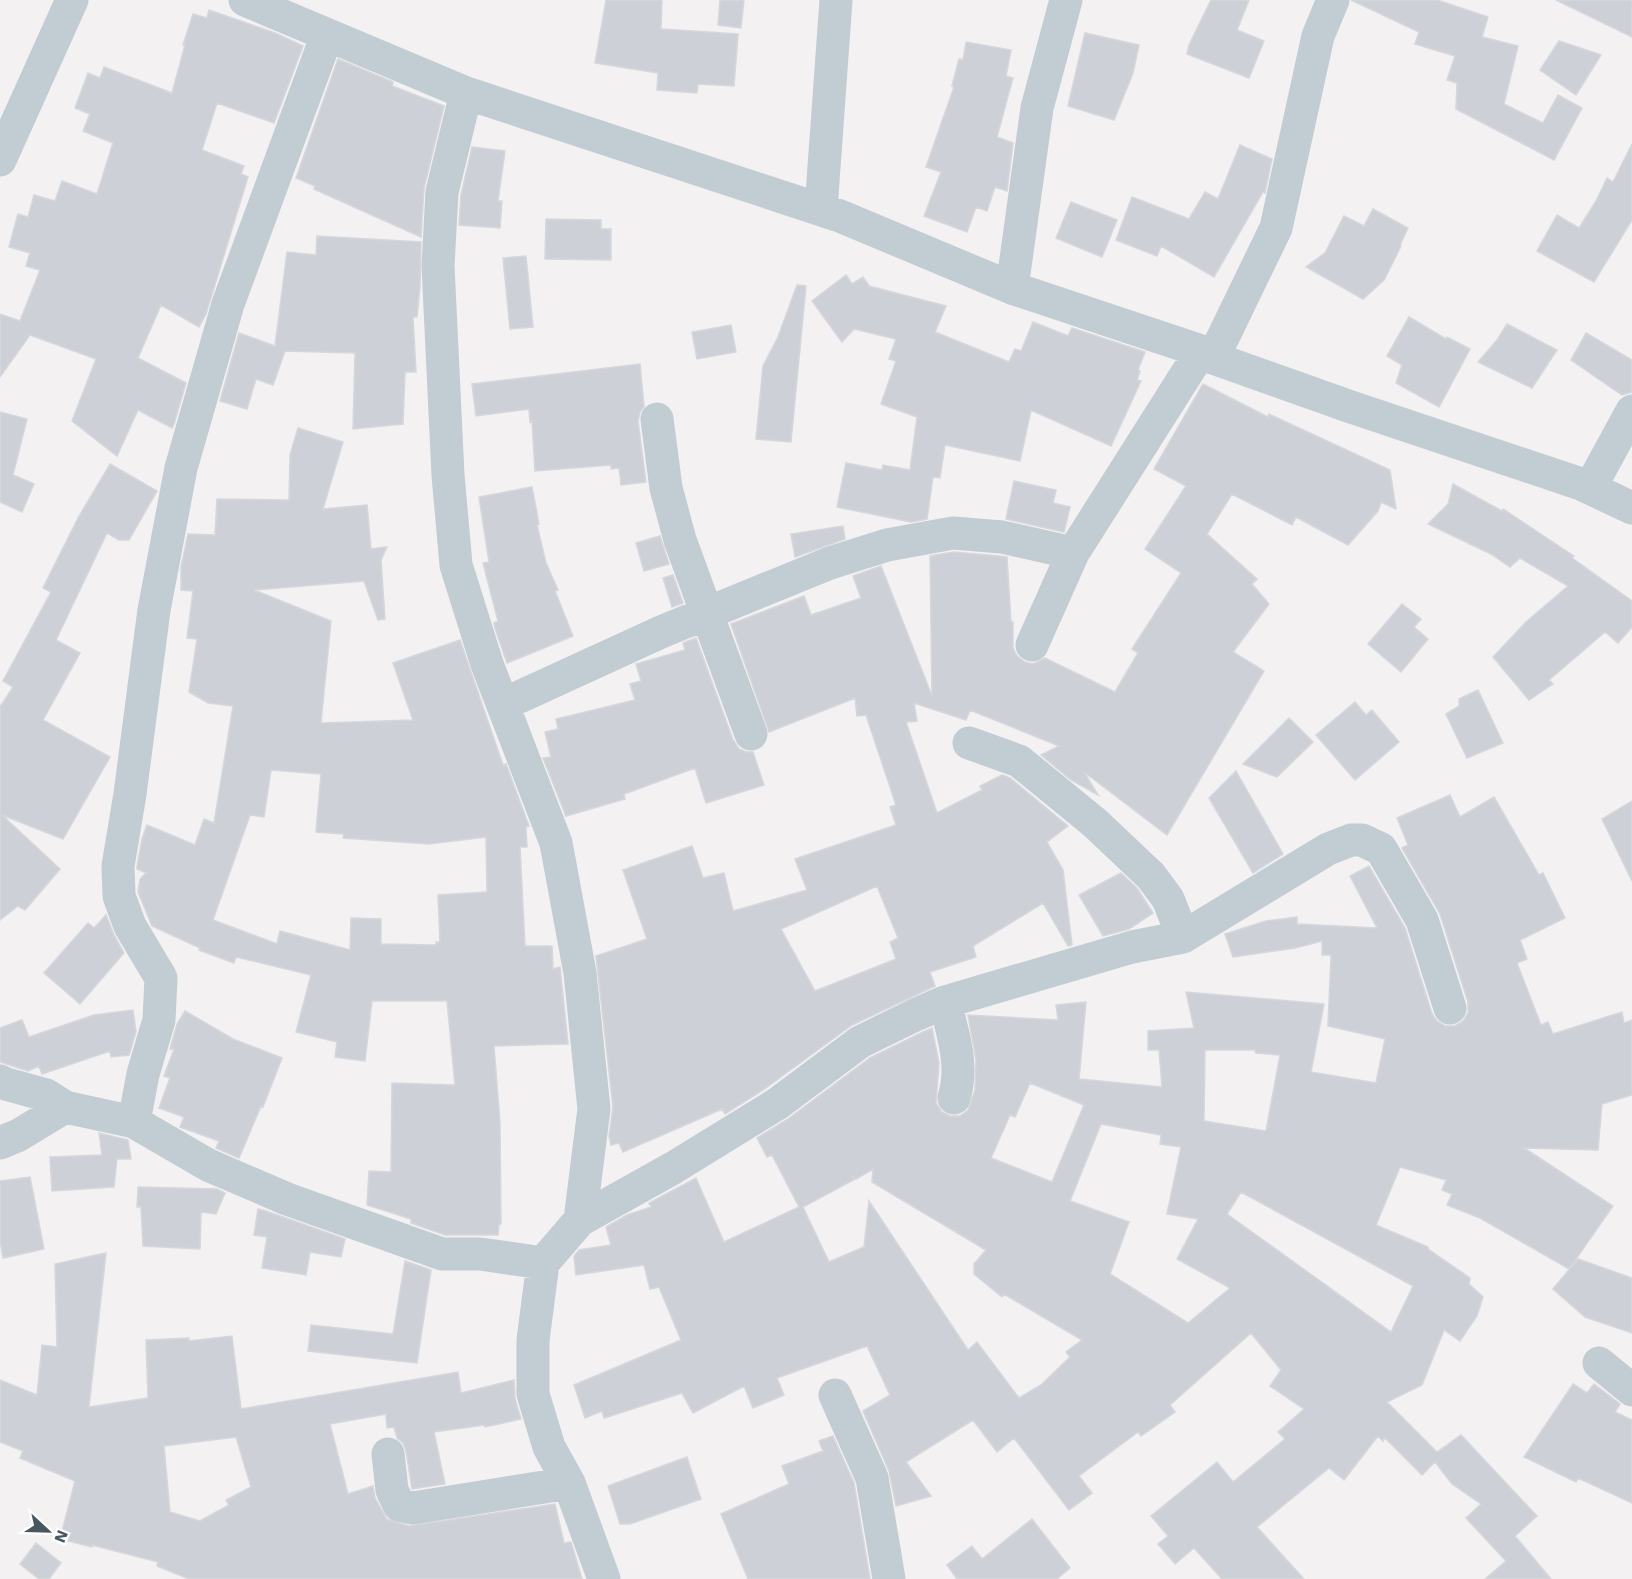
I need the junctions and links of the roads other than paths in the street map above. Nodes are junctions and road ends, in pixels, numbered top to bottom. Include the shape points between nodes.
1 (72, 0) edge
2 (245, 0) edge
3 (836, 0) edge
4 (1066, 0) edge
5 (1332, 0) edge
6 (327, 35) junction
7 (466, 93) junction
8 (0, 160) edge
9 (821, 209) junction
10 (1012, 288) junction
11 (1207, 354) junction
12 (1632, 411) edge
13 (657, 419) dead end
14 (1590, 488) junction
15 (1632, 508) edge
16 (1073, 553) junction
17 (708, 613) junction
18 (1032, 645) dead end
19 (504, 704) junction
20 (751, 735) dead end
21 (969, 743) dead end
22 (1183, 937) junction
23 (945, 1002) junction
24 (1450, 1008) dead end
25 (0, 1081) edge
26 (954, 1098) dead end
27 (65, 1107) junction
28 (134, 1122) junction
29 (0, 1143) edge
30 (580, 1220) junction
31 (543, 1263) junction
32 (1599, 1363) dead end
33 (1632, 1390) edge
34 (835, 1395) dead end
35 (388, 1454) dead end
36 (569, 1483) junction
37 (604, 1579) edge
38 (889, 1579) edge

1 - 8 street
2 - 6 street
3 - 9 street
4 - 10 street via 1037,108
5 - 11 street via 1318,36 1276,228
6 - 7 street
6 - 28 street via 228,304 181,468 154,610 118,866 119,896 130,926 161,978 159,1020
7 - 9 street
7 - 19 street via 442,192 438,266 448,475 456,565 487,664
9 - 10 street
10 - 11 street
11 - 14 street
11 - 16 street
12 - 14 street
13 - 17 street via 666,488 680,540
14 - 15 street
16 - 17 street via 1002,537 953,533 887,545 830,563
16 - 18 street
17 - 19 street
17 - 20 street
19 - 30 street via 556,843 580,972 594,1109
21 - 22 street via 1019,761 1095,823 1151,876 1168,899
22 - 23 street via 1132,947
22 - 24 street via 1328,849 1362,840 1382,849 1422,920
23 - 26 street via 959,1062 960,1081
23 - 30 street via 860,1042 777,1104
25 - 27 street via 46,1095
27 - 28 street
27 - 29 street
28 - 31 street via 208,1165 277,1195 442,1254 480,1254
30 - 31 street
31 - 36 street via 533,1340 533,1394 549,1447
32 - 33 street
34 - 38 street via 872,1478
35 - 36 street via 392,1490 399,1505 414,1508
36 - 37 street

